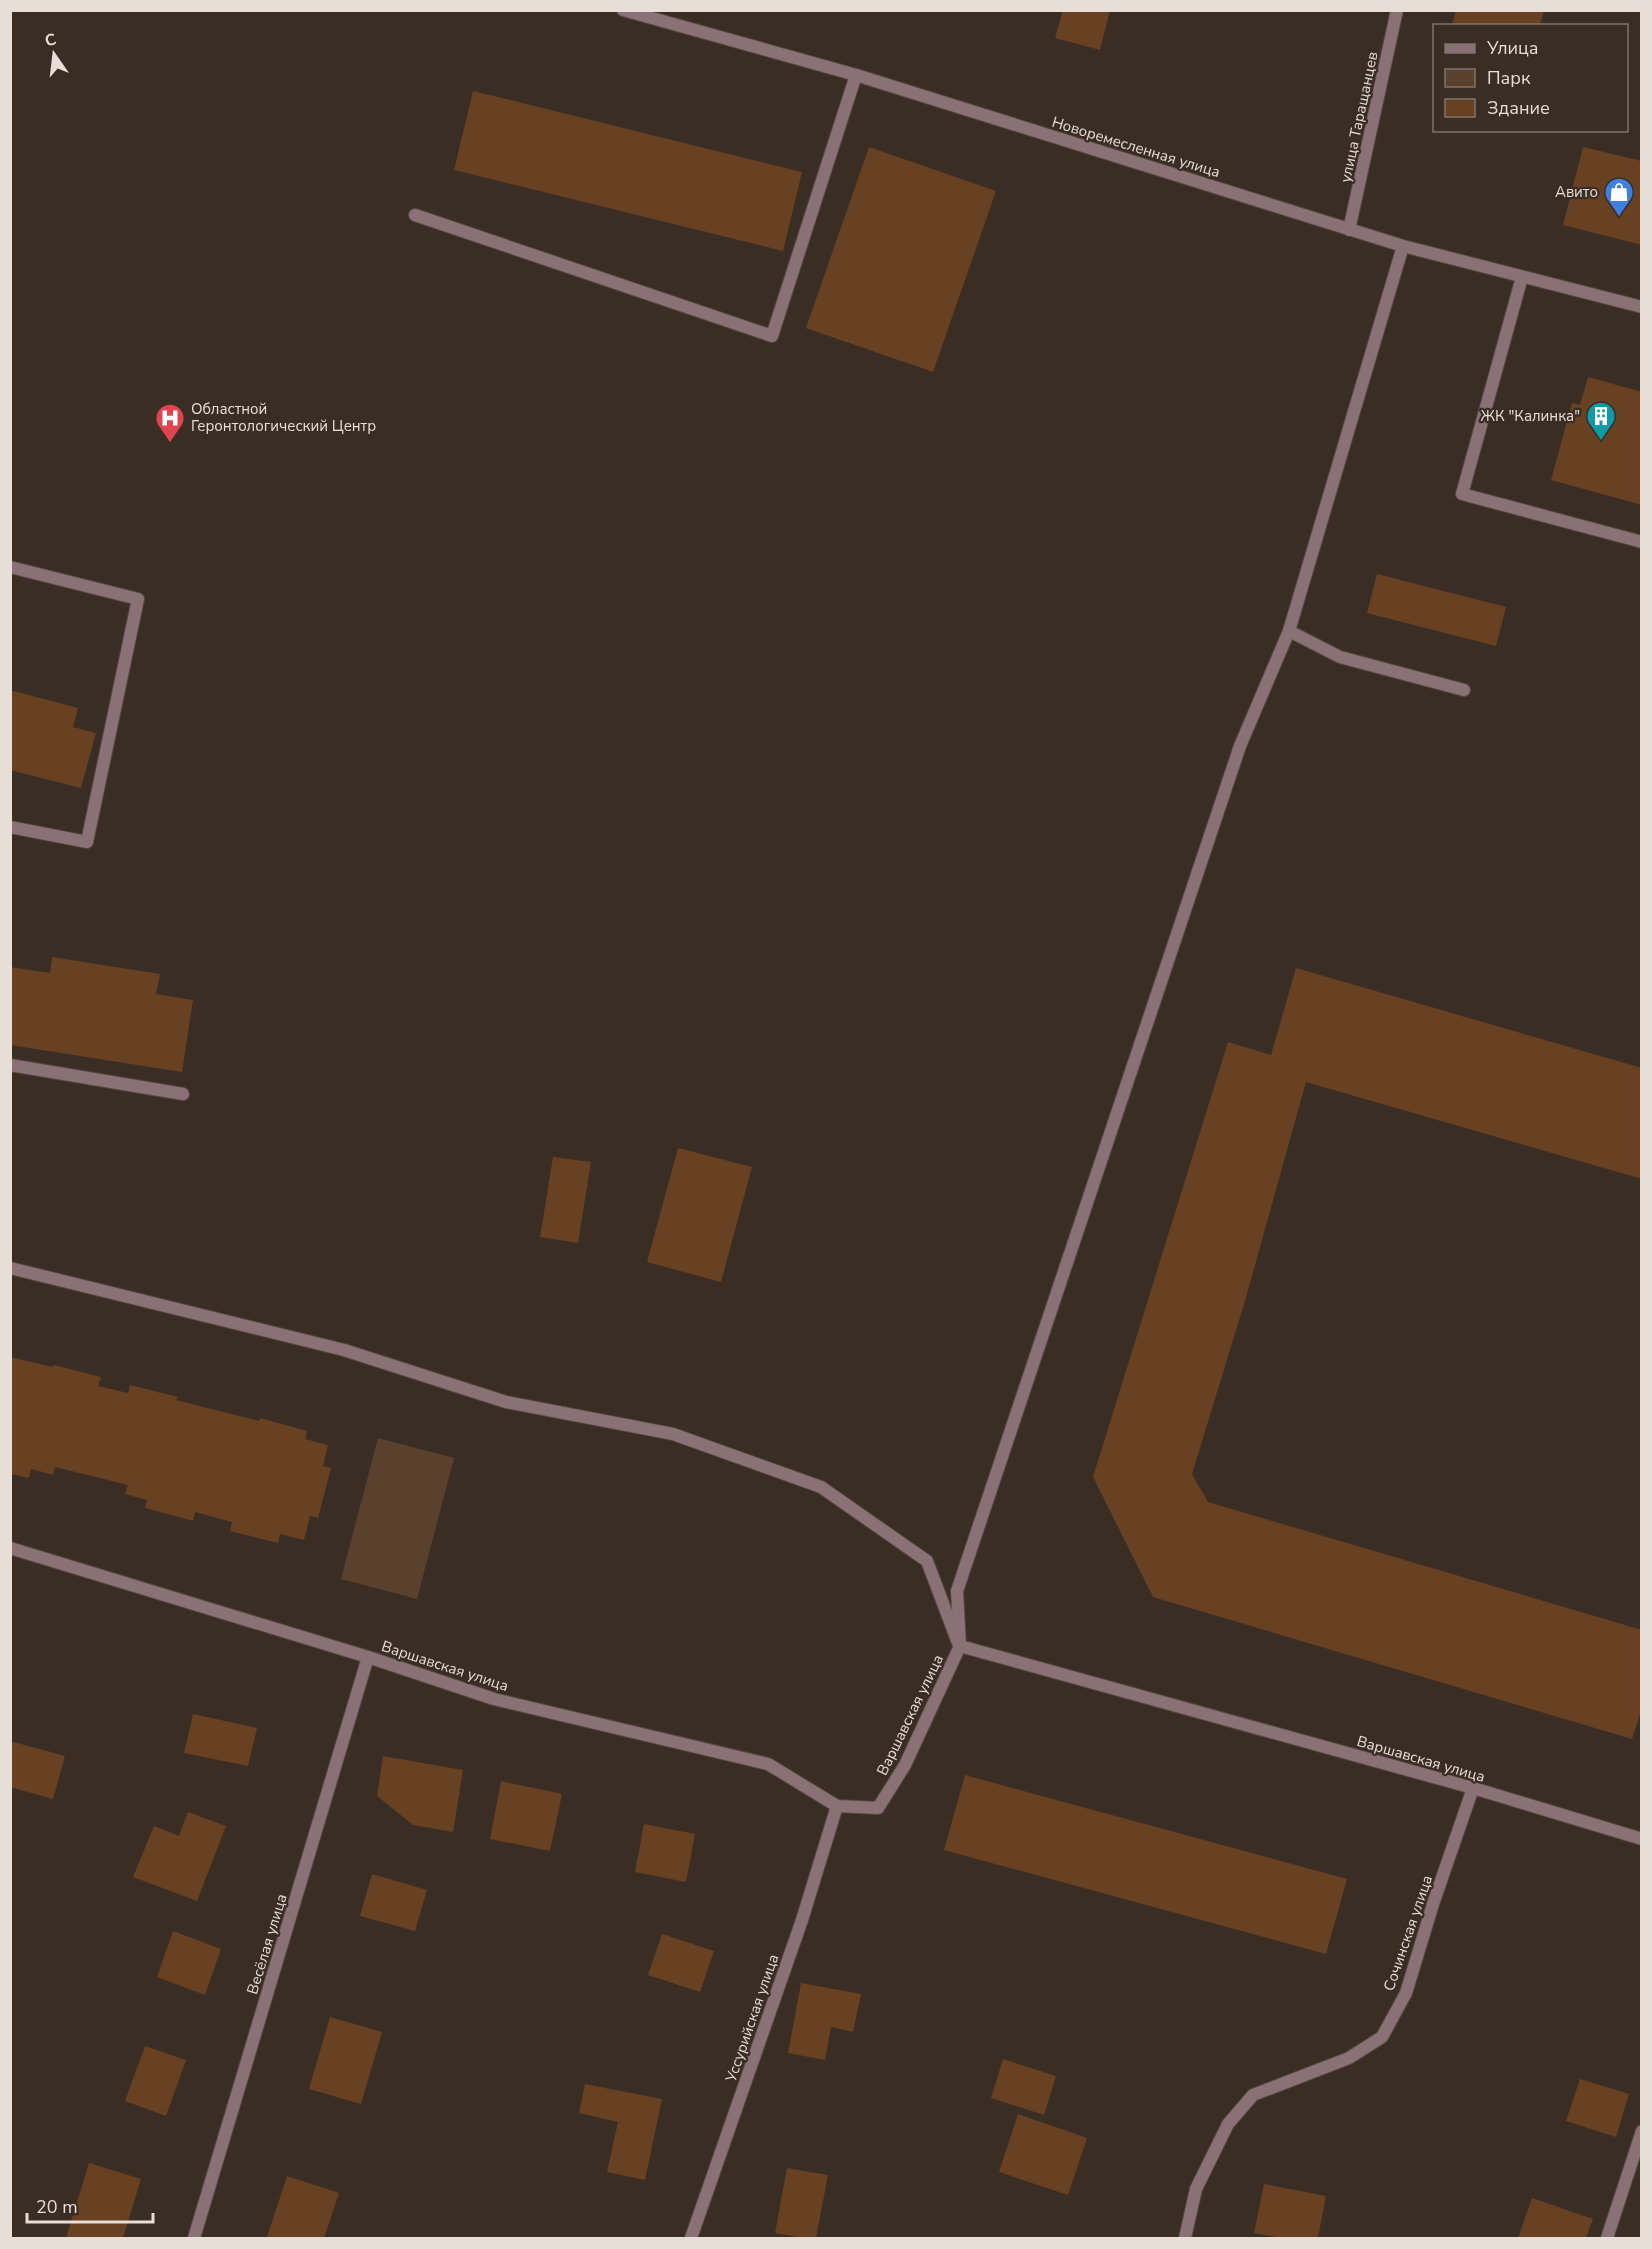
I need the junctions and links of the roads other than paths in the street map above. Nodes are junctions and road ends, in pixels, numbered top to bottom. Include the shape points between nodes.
1 (623, 10) edge
2 (1397, 10) edge
3 (856, 75) junction
4 (415, 215) dead end
5 (1350, 230) junction
6 (1403, 246) junction
7 (1522, 277) junction
8 (1641, 307) edge
9 (1641, 542) edge
10 (10, 567) edge
11 (1289, 631) junction
12 (1464, 690) dead end
13 (10, 827) edge
14 (10, 1065) edge
15 (183, 1094) dead end
16 (10, 1268) edge
17 (10, 1548) edge
18 (960, 1646) junction
19 (368, 1657) junction
20 (1473, 1788) junction
21 (837, 1806) junction
22 (1641, 1839) edge
23 (1641, 2131) edge
24 (194, 2238) edge
25 (691, 2238) edge
26 (1185, 2238) edge
27 (1607, 2238) edge

1 - 3 street, Новоремесленная улица
2 - 5 street, улица Таращанцев
3 - 4 street via 772,336
3 - 5 street, Новоремесленная улица
5 - 6 street, Новоремесленная улица
6 - 7 street, Новоремесленная улица
6 - 11 street
7 - 8 street, Новоремесленная улица
7 - 9 street via 1462,494
10 - 13 street via 138,600 87,842
11 - 12 street via 1340,657
11 - 18 street via 1240,746 957,1591
14 - 15 street
16 - 18 street via 344,1350 506,1402 673,1434 821,1487 927,1561
17 - 19 street, Варшавская улица
18 - 20 street, Варшавская улица
18 - 21 street, Варшавская улица via 905,1765 878,1808
19 - 21 street, Варшавская улица via 494,1699 768,1764
19 - 24 street, Весёлая улица
20 - 22 street, Варшавская улица
20 - 26 street, Сочинская улица via 1406,1993 1382,2037 1348,2058 1253,2095 1228,2124 1196,2188
21 - 25 street, Уссурийская улица via 802,1920
23 - 27 street

